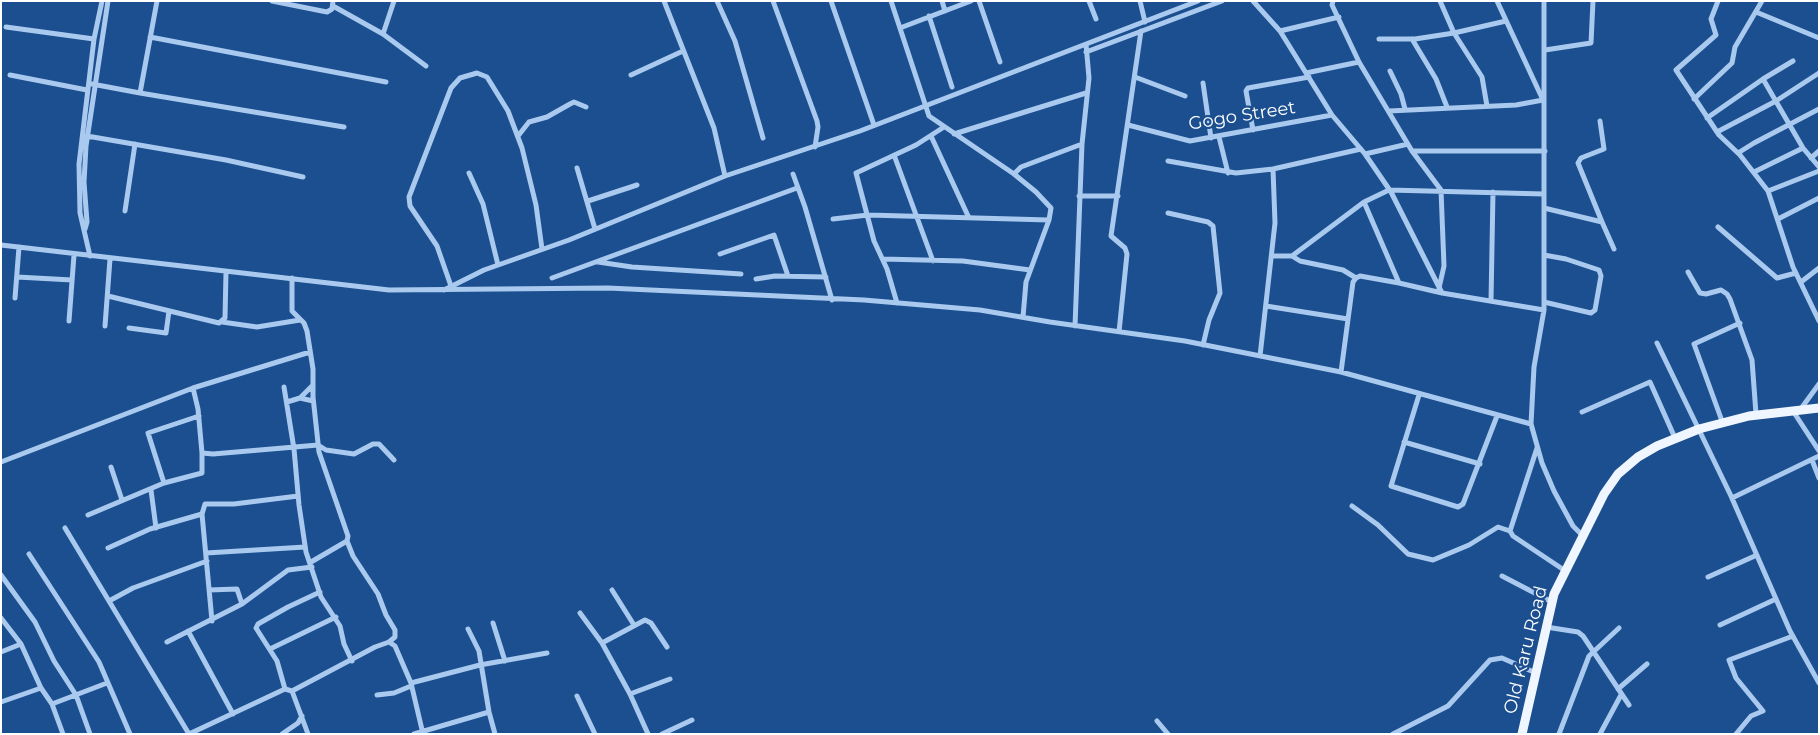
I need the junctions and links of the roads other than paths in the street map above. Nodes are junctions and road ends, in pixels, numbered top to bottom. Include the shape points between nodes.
1 (102, 1) edge
2 (108, 1) edge
3 (157, 1) edge
4 (272, 1) edge
5 (394, 1) edge
6 (664, 1) edge
7 (717, 1) edge
8 (773, 1) edge
9 (831, 1) edge
10 (891, 1) edge
11 (942, 1) edge
12 (971, 1) edge
13 (979, 1) edge
14 (1090, 1) edge
15 (1140, 1) edge
16 (1198, 1) edge
17 (1222, 1) edge
18 (1253, 1) edge
19 (1333, 1) edge
20 (1440, 1) edge
21 (1497, 1) edge
22 (1544, 1) edge
23 (1593, 1) edge
24 (1718, 1) edge
25 (1762, 1) edge
26 (333, 4) edge
27 (945, 10) junction
28 (1756, 12) junction
29 (929, 16) junction
30 (1339, 17) junction
31 (1096, 20) dead end
32 (1506, 21) junction
33 (1144, 22) junction
34 (6, 27) dead end
35 (900, 28) junction
36 (1143, 30) junction
37 (1280, 31) junction
38 (1454, 33) junction
39 (383, 34) junction
40 (150, 36) junction
41 (1379, 38) dead end
42 (1412, 38) junction
43 (1819, 38) edge
44 (94, 39) junction
45 (1086, 44) junction
46 (683, 50) junction
47 (1545, 50) junction
48 (1086, 52) junction
49 (1793, 61) dead end
50 (1000, 62) dead end
51 (1359, 62) junction
52 (426, 66) dead end
53 (1390, 71) dead end
54 (1819, 73) edge
55 (10, 75) dead end
56 (632, 75) dead end
57 (1307, 75) junction
58 (1135, 76) junction
59 (1763, 78) junction
60 (386, 82) dead end
61 (1203, 83) dead end
62 (91, 84) junction
63 (952, 87) dead end
64 (87, 90) junction
65 (140, 93) junction
66 (1086, 93) junction
67 (1185, 96) dead end
68 (1694, 99) junction
69 (1543, 100) junction
70 (1776, 101) junction
71 (927, 105) junction
72 (586, 106) dead end
73 (1486, 106) junction
74 (1447, 107) junction
75 (1405, 109) junction
76 (1819, 109) edge
77 (1389, 111) junction
78 (1332, 115) junction
79 (1707, 118) junction
80 (1600, 121) dead end
81 (1128, 124) junction
82 (874, 125) junction
83 (1790, 125) junction
84 (344, 127) dead end
85 (944, 127) junction
86 (1253, 130) junction
87 (1716, 132) junction
88 (954, 134) junction
89 (87, 136) junction
90 (518, 136) junction
91 (931, 136) junction
92 (1219, 137) junction
93 (763, 138) dead end
94 (1211, 138) junction
95 (134, 144) junction
96 (1082, 144) junction
97 (1408, 144) junction
98 (815, 146) junction
99 (1802, 148) junction
100 (1412, 151) junction
101 (1545, 151) junction
102 (1819, 151) edge
103 (1363, 152) junction
104 (1738, 153) junction
105 (894, 155) junction
106 (1811, 158) junction
107 (1168, 161) dead end
108 (577, 168) dead end
109 (1273, 169) junction
110 (1819, 169) edge
111 (1754, 172) junction
112 (469, 173) dead end
113 (1228, 173) junction
114 (793, 174) dead end
115 (1014, 174) junction
116 (725, 176) junction
117 (303, 177) dead end
118 (638, 185) dead end
119 (797, 188) junction
120 (1389, 190) junction
121 (1441, 190) junction
122 (1768, 191) junction
123 (1494, 192) junction
124 (1544, 194) junction
125 (1079, 196) junction
126 (1118, 196) junction
127 (1819, 198) edge
128 (588, 201) junction
129 (1364, 202) junction
130 (1544, 208) junction
131 (125, 211) dead end
132 (1168, 213) dead end
133 (868, 215) junction
134 (916, 217) junction
135 (969, 218) junction
136 (833, 219) dead end
137 (1778, 219) junction
138 (1049, 220) junction
139 (1602, 222) junction
140 (1718, 227) dead end
141 (595, 229) junction
142 (85, 230) junction
143 (1, 245) edge
144 (19, 248) junction
145 (542, 249) junction
146 (1614, 249) dead end
147 (720, 254) dead end
148 (74, 255) junction
149 (90, 256) junction
150 (1272, 256) junction
151 (1292, 256) junction
152 (1544, 256) junction
153 (110, 259) junction
154 (883, 260) junction
155 (933, 261) junction
156 (597, 262) junction
157 (498, 265) junction
158 (1819, 268) edge
159 (1030, 270) junction
160 (226, 272) junction
161 (1688, 272) dead end
162 (1796, 273) junction
163 (742, 274) dead end
164 (788, 276) junction
165 (17, 277) junction
166 (826, 277) junction
167 (292, 278) junction
168 (552, 278) dead end
169 (1356, 278) junction
170 (756, 279) dead end
171 (72, 280) junction
172 (1801, 282) junction
173 (1399, 283) junction
174 (452, 286) junction
175 (1440, 290) junction
176 (442, 291) junction
177 (108, 296) junction
178 (15, 298) dead end
179 (832, 300) junction
180 (1491, 301) junction
181 (1544, 302) junction
182 (897, 303) junction
183 (1266, 306) junction
184 (1544, 310) junction
185 (170, 311) junction
186 (1023, 317) junction
187 (1348, 319) junction
188 (300, 320) junction
189 (69, 321) dead end
190 (222, 322) junction
191 (1819, 322) edge
192 (1740, 323) junction
193 (105, 326) dead end
194 (1075, 326) junction
195 (129, 328) dead end
196 (1119, 332) junction
197 (1657, 344) dead end
198 (1203, 345) junction
199 (310, 352) junction
200 (1260, 356) junction
201 (1341, 372) junction
202 (1819, 384) edge
203 (313, 385) junction
204 (284, 387) dead end
205 (193, 388) junction
206 (1419, 395) junction
207 (300, 398) junction
208 (313, 401) junction
209 (287, 402) junction
210 (1819, 408) edge
211 (1796, 410) junction
212 (1582, 412) dead end
213 (1756, 414) junction
214 (199, 416) junction
215 (1497, 416) junction
216 (1722, 421) junction
217 (1530, 424) junction
218 (1699, 429) junction
219 (1675, 438) junction
220 (1404, 442) junction
221 (318, 445) junction
222 (1537, 446) junction
223 (294, 447) junction
224 (1819, 451) edge
225 (202, 453) junction
226 (1819, 456) edge
227 (394, 460) dead end
228 (1812, 460) junction
229 (1, 462) edge
230 (1480, 464) junction
231 (111, 467) dead end
232 (1819, 478) edge
233 (164, 483) junction
234 (151, 490) junction
235 (298, 496) junction
236 (1732, 498) junction
237 (122, 500) junction
238 (1352, 506) dead end
239 (202, 514) junction
240 (88, 515) dead end
241 (65, 528) dead end
242 (156, 528) junction
243 (1510, 531) junction
244 (1582, 536) junction
245 (347, 541) junction
246 (305, 547) junction
247 (108, 548) dead end
248 (206, 553) junction
249 (29, 554) dead end
250 (1757, 555) junction
251 (207, 560) junction
252 (311, 564) junction
253 (1564, 570) junction
254 (1, 575) edge
255 (1502, 576) dead end
256 (1708, 578) dead end
257 (209, 590) junction
258 (612, 590) dead end
259 (320, 592) junction
260 (1776, 599) junction
261 (109, 600) junction
262 (1552, 602) junction
263 (242, 604) junction
264 (580, 613) dead end
265 (336, 617) junction
266 (1, 618) edge
267 (212, 621) junction
268 (493, 623) dead end
269 (634, 625) junction
270 (1720, 625) dead end
271 (1546, 626) junction
272 (1619, 628) dead end
273 (468, 629) dead end
274 (188, 631) junction
275 (1793, 636) junction
276 (167, 642) dead end
277 (389, 642) junction
278 (602, 643) junction
279 (21, 644) junction
280 (667, 647) dead end
281 (270, 649) junction
282 (1594, 651) junction
283 (1, 652) edge
284 (547, 653) dead end
285 (352, 660) junction
286 (505, 660) junction
287 (1647, 664) dead end
288 (480, 665) junction
289 (1536, 673) junction
290 (670, 679) dead end
291 (108, 682) junction
292 (1819, 683) edge
293 (411, 685) junction
294 (41, 688) junction
295 (286, 689) junction
296 (292, 691) junction
297 (1620, 692) junction
298 (630, 694) junction
299 (76, 695) junction
300 (377, 695) dead end
301 (578, 696) dead end
302 (1, 702) edge
303 (52, 704) junction
304 (1629, 705) dead end
305 (489, 712) junction
306 (233, 714) junction
307 (302, 716) junction
308 (692, 720) dead end
309 (1157, 721) dead end
310 (298, 723) junction
311 (305, 725) junction
312 (422, 732) edge
313 (63, 734) edge
314 (90, 734) edge
315 (130, 734) edge
316 (189, 734) edge
317 (282, 734) edge
318 (308, 734) edge
319 (414, 734) edge
320 (495, 734) edge
321 (595, 734) edge
322 (648, 734) edge
323 (662, 734) edge
324 (1168, 734) edge
325 (1393, 734) edge
326 (1522, 734) edge
327 (1559, 734) edge
328 (1600, 734) edge
329 (1736, 734) edge

1 - 44 street
2 - 62 street
3 - 40 street
4 - 26 street via 327,12
5 - 39 street
6 - 46 street
7 - 93 street via 735,41
8 - 98 street via 817,121
9 - 82 street
10 - 35 street
11 - 27 street
12 - 27 street
13 - 50 street
14 - 31 street
15 - 33 street
16 - 33 street
17 - 36 street
18 - 37 street
19 - 30 street
20 - 38 street
21 - 32 street
22 - 47 street
23 - 47 street via 1591,43
24 - 68 street via 1711,19 1716,35 1676,70
25 - 28 street
26 - 39 street
27 - 29 street
28 - 43 street
28 - 68 street via 1735,47 1732,63
29 - 35 street
29 - 63 street
30 - 37 street
30 - 51 street
32 - 38 street
32 - 69 street
33 - 36 street
33 - 45 street
34 - 44 street
35 - 71 street
36 - 48 street
36 - 58 street
37 - 57 street
38 - 42 street
38 - 73 street via 1482,76
39 - 52 street
40 - 60 street
40 - 65 street
41 - 42 street
42 - 74 street via 1436,79
44 - 62 street
45 - 48 street
45 - 71 street
46 - 56 street
46 - 116 street via 714,128
47 - 69 street
48 - 66 street via 1089,78
49 - 59 street
51 - 57 street
51 - 77 street
53 - 75 street
54 - 70 street
55 - 64 street
57 - 78 street
57 - 86 street via 1248,88
58 - 67 street
58 - 81 street
59 - 70 street
59 - 79 street
61 - 94 street
62 - 64 street
62 - 65 street
62 - 89 street
64 - 142 street via 78,182 81,220
65 - 84 street
66 - 88 street
66 - 96 street
68 - 79 street
69 - 73 street
69 - 101 street
70 - 83 street
70 - 87 street
71 - 82 street
71 - 85 street via 929,116
72 - 90 street via 574,102 547,117 529,122
73 - 74 street
74 - 75 street
75 - 77 street
76 - 83 street
77 - 97 street
78 - 86 street, Gogo Street
78 - 103 street
79 - 87 street
80 - 139 street via 1604,149 1581,158 1578,163
81 - 94 street, Gogo Street via 1187,141
81 - 126 street
82 - 98 street
83 - 99 street
83 - 104 street
85 - 88 street
85 - 91 street
86 - 92 street, Gogo Street
87 - 104 street
88 - 115 street
89 - 95 street
89 - 142 street
90 - 145 street via 536,205
90 - 174 street via 508,111 487,77 467,75 455,82 418,170 409,201 437,246
91 - 105 street
91 - 135 street
92 - 94 street, Gogo Street
92 - 113 street
95 - 117 street
95 - 131 street
96 - 115 street via 1021,167
96 - 125 street
97 - 100 street
97 - 103 street
98 - 116 street
99 - 106 street
99 - 111 street
100 - 101 street
100 - 121 street
101 - 124 street
102 - 106 street
103 - 109 street
103 - 120 street
104 - 111 street
105 - 133 street via 856,173
105 - 134 street
106 - 110 street
107 - 113 street
108 - 128 street
109 - 113 street
109 - 150 street via 1275,223
110 - 122 street
111 - 122 street
112 - 157 street via 483,204
114 - 119 street
115 - 138 street via 1048,203 1051,208
116 - 141 street
118 - 128 street
119 - 156 street
119 - 166 street
120 - 121 street
120 - 129 street
120 - 175 street
121 - 123 street
121 - 175 street via 1444,266
122 - 137 street
123 - 124 street
123 - 180 street
124 - 130 street
125 - 126 street
125 - 194 street
126 - 196 street via 1111,236 1127,254
127 - 137 street
128 - 141 street
129 - 151 street
129 - 173 street
130 - 139 street
130 - 152 street
132 - 198 street via 1208,222 1214,229 1220,293
133 - 134 street
133 - 136 street
133 - 154 street via 874,241
134 - 135 street
134 - 155 street
135 - 138 street
137 - 162 street
138 - 159 street
139 - 146 street
140 - 162 street via 1777,278
141 - 145 street
142 - 149 street
143 - 144 street
144 - 148 street
144 - 165 street
145 - 157 street
147 - 164 street via 774,235
148 - 149 street
148 - 171 street
149 - 153 street
150 - 151 street
150 - 183 street
151 - 169 street via 1300,261 1343,270
152 - 181 street
152 - 181 street via 1566,259 1599,270 1601,276 1595,310 1591,313
153 - 160 street
153 - 177 street
154 - 155 street
154 - 182 street
155 - 159 street via 964,261
156 - 163 street via 632,268
156 - 168 street
157 - 174 street
158 - 172 street
159 - 186 street
160 - 167 street
160 - 190 street via 225,318
161 - 192 street via 1700,293 1721,290 1727,294
162 - 172 street
164 - 166 street
164 - 170 street
165 - 171 street
165 - 178 street
166 - 179 street
167 - 176 street via 389,290
167 - 188 street via 292,311
169 - 173 street
169 - 187 street
171 - 189 street
172 - 191 street
173 - 175 street
174 - 176 street
175 - 180 street
176 - 179 street via 608,288
177 - 185 street
177 - 193 street
179 - 182 street
180 - 184 street
181 - 184 street
182 - 186 street
183 - 187 street
183 - 200 street
184 - 217 street via 1534,367
185 - 190 street
185 - 195 street via 166,333
186 - 194 street
187 - 201 street
188 - 190 street via 258,327
188 - 199 street via 306,328
192 - 213 street via 1752,360
192 - 216 street via 1694,344
194 - 196 street
196 - 198 street
197 - 218 street
198 - 200 street
199 - 203 street
199 - 205 street
200 - 201 street
201 - 206 street
202 - 211 street
203 - 207 street
203 - 208 street
204 - 209 street
205 - 214 street
205 - 229 street
206 - 215 street
206 - 220 street
207 - 208 street
207 - 209 street
208 - 221 street
209 - 223 street
210 - 211 main road, Old Karu Road
211 - 213 main road, Old Karu Road
211 - 224 street
212 - 219 street via 1650,382
213 - 216 main road, Old Karu Road
214 - 225 street
214 - 233 street via 148,433
215 - 217 street
215 - 230 street
216 - 218 main road, Old Karu Road
217 - 222 street
218 - 219 main road, Old Karu Road
218 - 236 street
219 - 244 main road, Old Karu Road via 1638,457 1618,474
220 - 230 street
220 - 230 street via 1391,486 1458,507 1463,504
221 - 223 street
221 - 227 street via 326,450 354,454 378,444
221 - 245 street
222 - 243 street
222 - 244 street via 1564,511
223 - 225 street
223 - 235 street
225 - 233 street via 202,473
226 - 228 street
228 - 232 street
228 - 236 street
231 - 237 street
233 - 234 street
234 - 237 street
234 - 242 street
235 - 239 street via 205,504
235 - 246 street
236 - 250 street
237 - 240 street
238 - 243 street via 1378,524 1408,554 1432,560 1469,545 1498,527
239 - 242 street
239 - 248 street
241 - 261 street
242 - 247 street
243 - 253 street
244 - 253 main road, Old Karu Road
245 - 252 street
245 - 277 street via 396,630 395,637
246 - 248 street
246 - 252 street
248 - 251 street
249 - 291 street via 99,662
250 - 256 street
250 - 260 street
251 - 257 street
251 - 261 street
252 - 259 street
252 - 263 street via 288,570
253 - 262 main road, Old Karu Road
254 - 299 street via 35,622 54,661
255 - 262 street
257 - 263 street via 237,589
257 - 267 street
258 - 269 street
259 - 265 street
259 - 281 street via 258,624 256,629
260 - 270 street
260 - 275 street
261 - 316 street
262 - 271 main road, Old Karu Road
263 - 267 street
264 - 278 street
265 - 281 street
265 - 285 street
266 - 279 street
267 - 274 street
268 - 286 street
269 - 278 street
269 - 280 street via 648,621
271 - 282 street via 1578,632
271 - 289 main road, Old Karu Road
272 - 282 street
273 - 288 street via 479,651
274 - 276 street
274 - 306 street
275 - 292 street
275 - 329 street via 1729,660 1736,678 1763,712 1751,716
277 - 285 street
277 - 293 street via 395,646
278 - 298 street
279 - 283 street
279 - 294 street
281 - 295 street
282 - 297 street
282 - 327 street via 1586,660
284 - 286 street
285 - 296 street
286 - 288 street
287 - 297 street
288 - 293 street
288 - 305 street
289 - 325 street via 1502,658 1490,660 1448,706
289 - 326 main road, Old Karu Road
290 - 298 street
291 - 299 street
291 - 315 street
293 - 300 street via 394,693
293 - 312 street
294 - 302 street
294 - 303 street
295 - 296 street
295 - 306 street
296 - 307 street
297 - 304 street
297 - 328 street
298 - 322 street
299 - 303 street
299 - 314 street
301 - 321 street
303 - 313 street
305 - 312 street
305 - 320 street
306 - 316 street
307 - 310 street
307 - 311 street
308 - 323 street
309 - 324 street
310 - 311 street
310 - 317 street
311 - 318 street
312 - 319 street

